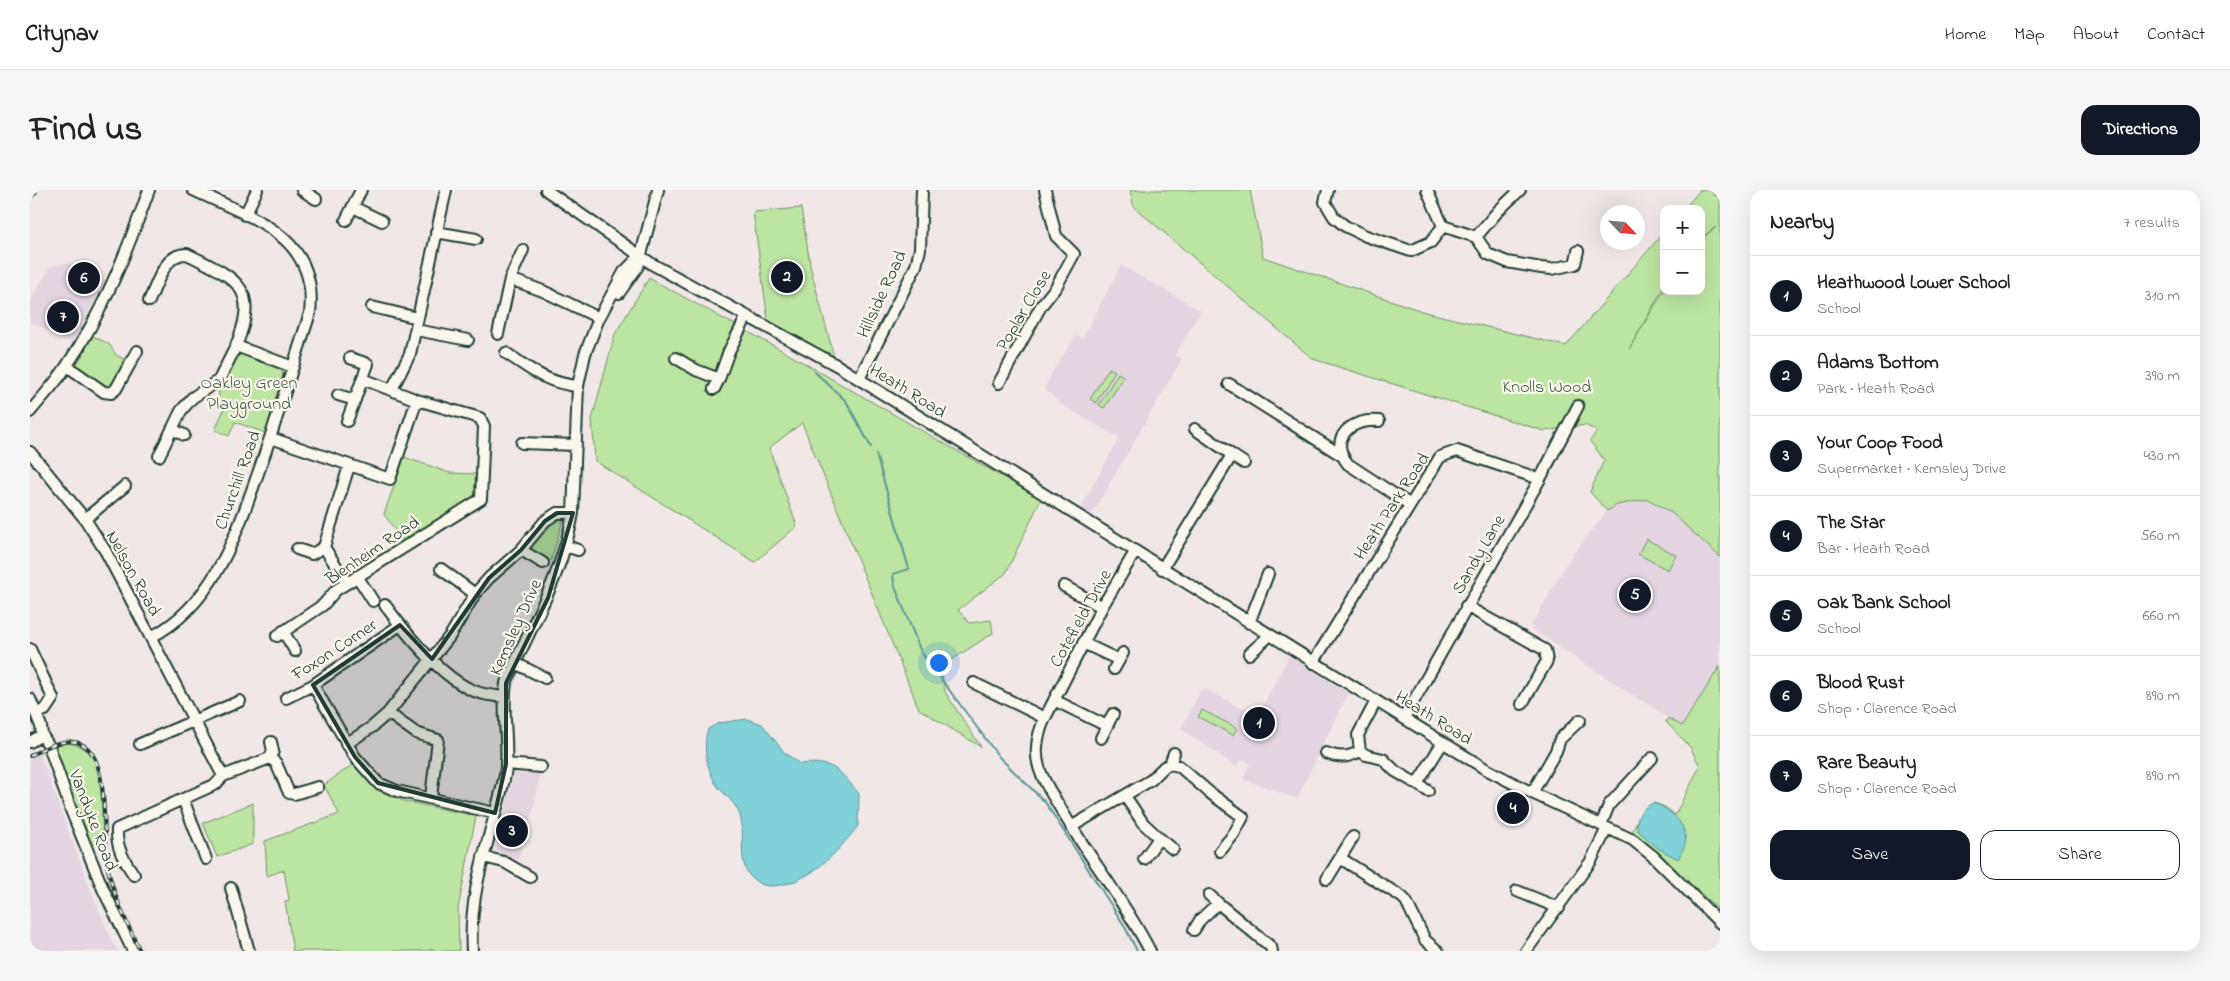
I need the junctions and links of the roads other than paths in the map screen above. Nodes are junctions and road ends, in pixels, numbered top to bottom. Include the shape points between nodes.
1 (149, 190) edge
2 (193, 190) edge
3 (257, 190) edge
4 (302, 190) edge
5 (360, 190) edge
6 (446, 190) edge
7 (546, 190) edge
8 (658, 190) edge
9 (922, 190) edge
10 (1045, 190) edge
11 (1328, 190) edge
12 (1427, 190) edge
13 (1520, 190) edge
14 (316, 199) dead end
15 (353, 207) junction
16 (245, 215) junction
17 (346, 220) dead end
18 (382, 221) dead end
19 (1443, 226) junction
20 (436, 232) junction
21 (1476, 237) junction
22 (476, 240) dead end
23 (523, 250) dead end
24 (1578, 251) dead end
25 (640, 256) junction
26 (510, 279) junction
27 (149, 301) dead end
28 (372, 307) dead end
29 (747, 316) junction
30 (418, 318) junction
31 (599, 318) junction
32 (416, 330) junction
33 (498, 334) dead end
34 (468, 340) dead end
35 (236, 346) junction
36 (137, 350) dead end
37 (506, 353) dead end
38 (350, 358) dead end
39 (676, 358) dead end
40 (67, 366) junction
41 (292, 367) junction
42 (363, 379) junction
43 (719, 379) junction
44 (859, 379) junction
45 (1000, 383) dead end
46 (1229, 384) dead end
47 (578, 386) junction
48 (392, 389) junction
49 (714, 389) dead end
50 (338, 395) dead end
51 (354, 400) junction
52 (417, 400) junction
53 (1578, 406) dead end
54 (30, 412) edge
55 (347, 421) dead end
56 (1379, 421) dead end
57 (172, 429) junction
58 (1195, 429) dead end
59 (184, 435) dead end
60 (272, 438) junction
61 (522, 443) dead end
62 (576, 445) junction
63 (30, 452) edge
64 (1232, 455) junction
65 (1341, 455) junction
66 (159, 456) dead end
67 (1244, 463) dead end
68 (349, 466) junction
69 (1540, 479) junction
70 (125, 486) dead end
71 (1409, 504) junction
72 (573, 513) junction
73 (85, 519) junction
74 (324, 546) junction
75 (566, 546) junction
76 (297, 549) dead end
77 (521, 550) junction
78 (578, 550) dead end
79 (1135, 552) junction
80 (543, 563) dead end
81 (441, 569) dead end
82 (1162, 569) junction
83 (1268, 574) dead end
84 (357, 576) junction
85 (347, 583) junction
86 (1064, 586) dead end
87 (474, 594) junction
88 (373, 601) dead end
89 (385, 605) dead end
90 (1102, 606) junction
91 (1466, 606) junction
92 (1249, 623) junction
93 (400, 625) junction
94 (1269, 636) junction
95 (151, 638) junction
96 (1083, 643) junction
97 (30, 649) edge
98 (295, 651) dead end
99 (1249, 654) dead end
100 (432, 660) junction
101 (1119, 661) dead end
102 (515, 663) junction
103 (1313, 663) junction
104 (545, 678) dead end
105 (974, 683) dead end
106 (313, 685) junction
107 (504, 697) junction
108 (30, 698) edge
109 (286, 698) dead end
110 (1054, 700) junction
111 (240, 701) dead end
112 (1376, 701) junction
113 (1522, 704) dead end
114 (36, 713) junction
115 (388, 713) junction
116 (1113, 714) dead end
117 (1045, 718) junction
118 (1404, 718) junction
119 (194, 720) junction
120 (1580, 720) dead end
121 (1106, 726) junction
122 (42, 735) junction
123 (1101, 738) dead end
124 (30, 742) edge
125 (271, 742) dead end
126 (1443, 742) junction
127 (140, 744) dead end
128 (346, 744) junction
129 (1360, 750) junction
130 (1174, 753) dead end
131 (1326, 753) dead end
132 (270, 758) junction
133 (1652, 758) dead end
134 (506, 764) junction
135 (1170, 764) junction
136 (541, 767) dead end
137 (223, 776) junction
138 (1417, 784) junction
139 (318, 787) dead end
140 (1428, 791) dead end
141 (1532, 794) junction
142 (1125, 796) junction
143 (431, 797) junction
144 (183, 799) junction
145 (495, 813) junction
146 (1243, 816) junction
147 (1254, 821) dead end
148 (1604, 826) junction
149 (1071, 827) junction
150 (1353, 837) dead end
151 (1158, 838) junction
152 (1173, 849) dead end
153 (1220, 851) dead end
154 (483, 856) junction
155 (1340, 858) junction
156 (206, 859) dead end
157 (1144, 859) dead end
158 (134, 875) dead end
159 (530, 876) dead end
160 (1327, 879) dead end
161 (231, 888) dead end
162 (1517, 892) dead end
163 (1209, 895) dead end
164 (1218, 903) junction
165 (1559, 908) junction
166 (1720, 923) edge
167 (1194, 930) dead end
168 (133, 951) edge
169 (249, 951) edge
170 (472, 951) edge
171 (1150, 951) edge
172 (1272, 951) edge
173 (1438, 951) edge
174 (1526, 951) edge

1 - 40 street via 111,286
2 - 16 street, Churchill Road
3 - 16 street
4 - 14 street
5 - 15 street
6 - 20 street
7 - 25 street, Heath Road
8 - 25 street, Kemsley Drive
9 - 44 street, Hillside Road via 920,249 916,266
10 - 45 street, Poplar Close via 1056,236 1077,256 1041,306
11 - 19 street via 1325,202 1334,218 1366,236 1411,251 1431,242
12 - 19 street
13 - 21 street
15 - 17 street
15 - 18 street
16 - 41 street, Churchill Road via 276,231 289,242 301,258 308,278 312,298 310,313
19 - 21 street
20 - 22 street
20 - 30 street
21 - 24 street via 1488,254 1507,262 1541,268 1574,264
23 - 26 street
25 - 29 street, Heath Road
25 - 31 street, Kemsley Drive via 635,271
26 - 31 street
26 - 33 street
27 - 35 street via 172,258 182,254 197,259 227,276 244,292 245,319
28 - 30 street
29 - 43 street via 729,350
29 - 44 street, Heath Road
30 - 32 street
31 - 47 street, Kemsley Drive via 585,354
32 - 34 street
32 - 48 street via 407,361
35 - 41 street
35 - 57 street via 219,380 192,398
36 - 40 street via 116,389 111,392 104,392
37 - 47 street via 540,376
38 - 42 street via 368,364
39 - 43 street
40 - 54 street
41 - 60 street, Churchill Road
42 - 48 street
42 - 51 street
43 - 49 street
44 - 79 street, Heath Road
46 - 65 street
47 - 62 street, Kemsley Drive
48 - 52 street
50 - 51 street
51 - 55 street
52 - 68 street via 390,479
52 - 84 street, Blenheim Road via 480,418 484,426 481,499
53 - 69 street, Sandy Lane
56 - 65 street via 1357,422 1347,430 1340,442
57 - 59 street
57 - 66 street
58 - 64 street
60 - 68 street
60 - 95 street, Churchill Road via 220,567 181,618
61 - 62 street
62 - 72 street, Kemsley Drive
63 - 73 street, Nelson Road
64 - 67 street
64 - 82 street
65 - 71 street via 1348,464
68 - 74 street
69 - 71 street, Heath Park Road via 1457,451 1440,457
69 - 91 street, Sandy Lane
70 - 73 street
71 - 103 street, Heath Park Road
72 - 75 street, Kemsley Drive
72 - 77 street via 556,513 545,520
73 - 95 street, Nelson Road
74 - 76 street via 312,554
74 - 85 street
75 - 78 street
75 - 102 street, Kemsley Drive via 548,598
77 - 80 street
77 - 87 street
79 - 82 street, Heath Road
79 - 90 street, Cotefield Drive
81 - 87 street
82 - 92 street, Heath Road
83 - 92 street
84 - 85 street, Blenheim Road
84 - 88 street
85 - 98 street, Blenheim Road via 323,605 280,634
86 - 90 street
87 - 100 street
89 - 93 street
90 - 96 street, Cotefield Drive
91 - 113 street via 1545,650 1547,661
91 - 118 street, Sandy Lane
92 - 94 street, Heath Road
93 - 100 street
93 - 106 street, Foxon Corner
94 - 99 street
94 - 103 street, Heath Road
95 - 119 street, Nelson Road
96 - 101 street
96 - 110 street, Cotefield Drive
97 - 114 street via 53,698 45,710
100 - 107 street via 478,693
100 - 115 street
102 - 104 street
102 - 107 street, Kemsley Drive
103 - 112 street, Heath Road
105 - 117 street
106 - 109 street, Foxon Corner
106 - 128 street
107 - 134 street, Kemsley Drive
108 - 114 street, Vandyke Road
110 - 117 street, Cotefield Drive
110 - 121 street
111 - 119 street
112 - 118 street, Heath Road
112 - 129 street via 1358,735
114 - 122 street, Vandyke Road
115 - 128 street
115 - 143 street via 416,733 438,740
116 - 121 street
117 - 149 street, Cotefield Drive via 1039,731 1038,766
118 - 126 street, Heath Road
119 - 127 street
119 - 137 street, Nelson Road
120 - 141 street via 1560,738
121 - 123 street
122 - 124 street
122 - 168 street, Vandyke Road via 103,889
125 - 132 street
126 - 138 street
126 - 141 street, Heath Road
128 - 143 street via 378,783 397,791
129 - 131 street via 1352,756 1342,757
129 - 138 street via 1383,759 1395,771
130 - 135 street
132 - 137 street
132 - 139 street via 276,763 289,793
133 - 148 street via 1609,805
134 - 136 street
134 - 145 street, Kemsley Drive
135 - 142 street
135 - 146 street via 1179,766
137 - 144 street via 216,784
138 - 140 street
141 - 148 street, Heath Road
142 - 149 street
142 - 151 street via 1143,823
143 - 145 street
144 - 156 street
144 - 158 street via 117,828 116,839 121,854
145 - 154 street, Kemsley Drive
146 - 147 street
146 - 153 street
148 - 165 street via 1591,861
148 - 166 street, Heath Road via 1633,840 1654,857
149 - 171 street, Cotefield Drive via 1136,923
150 - 155 street
151 - 152 street
151 - 157 street
154 - 159 street via 504,862
154 - 170 street, Kemsley Drive via 474,896
155 - 160 street
155 - 173 street via 1402,897 1425,940
161 - 169 street
162 - 165 street
163 - 164 street
164 - 167 street
164 - 172 street
165 - 174 street

